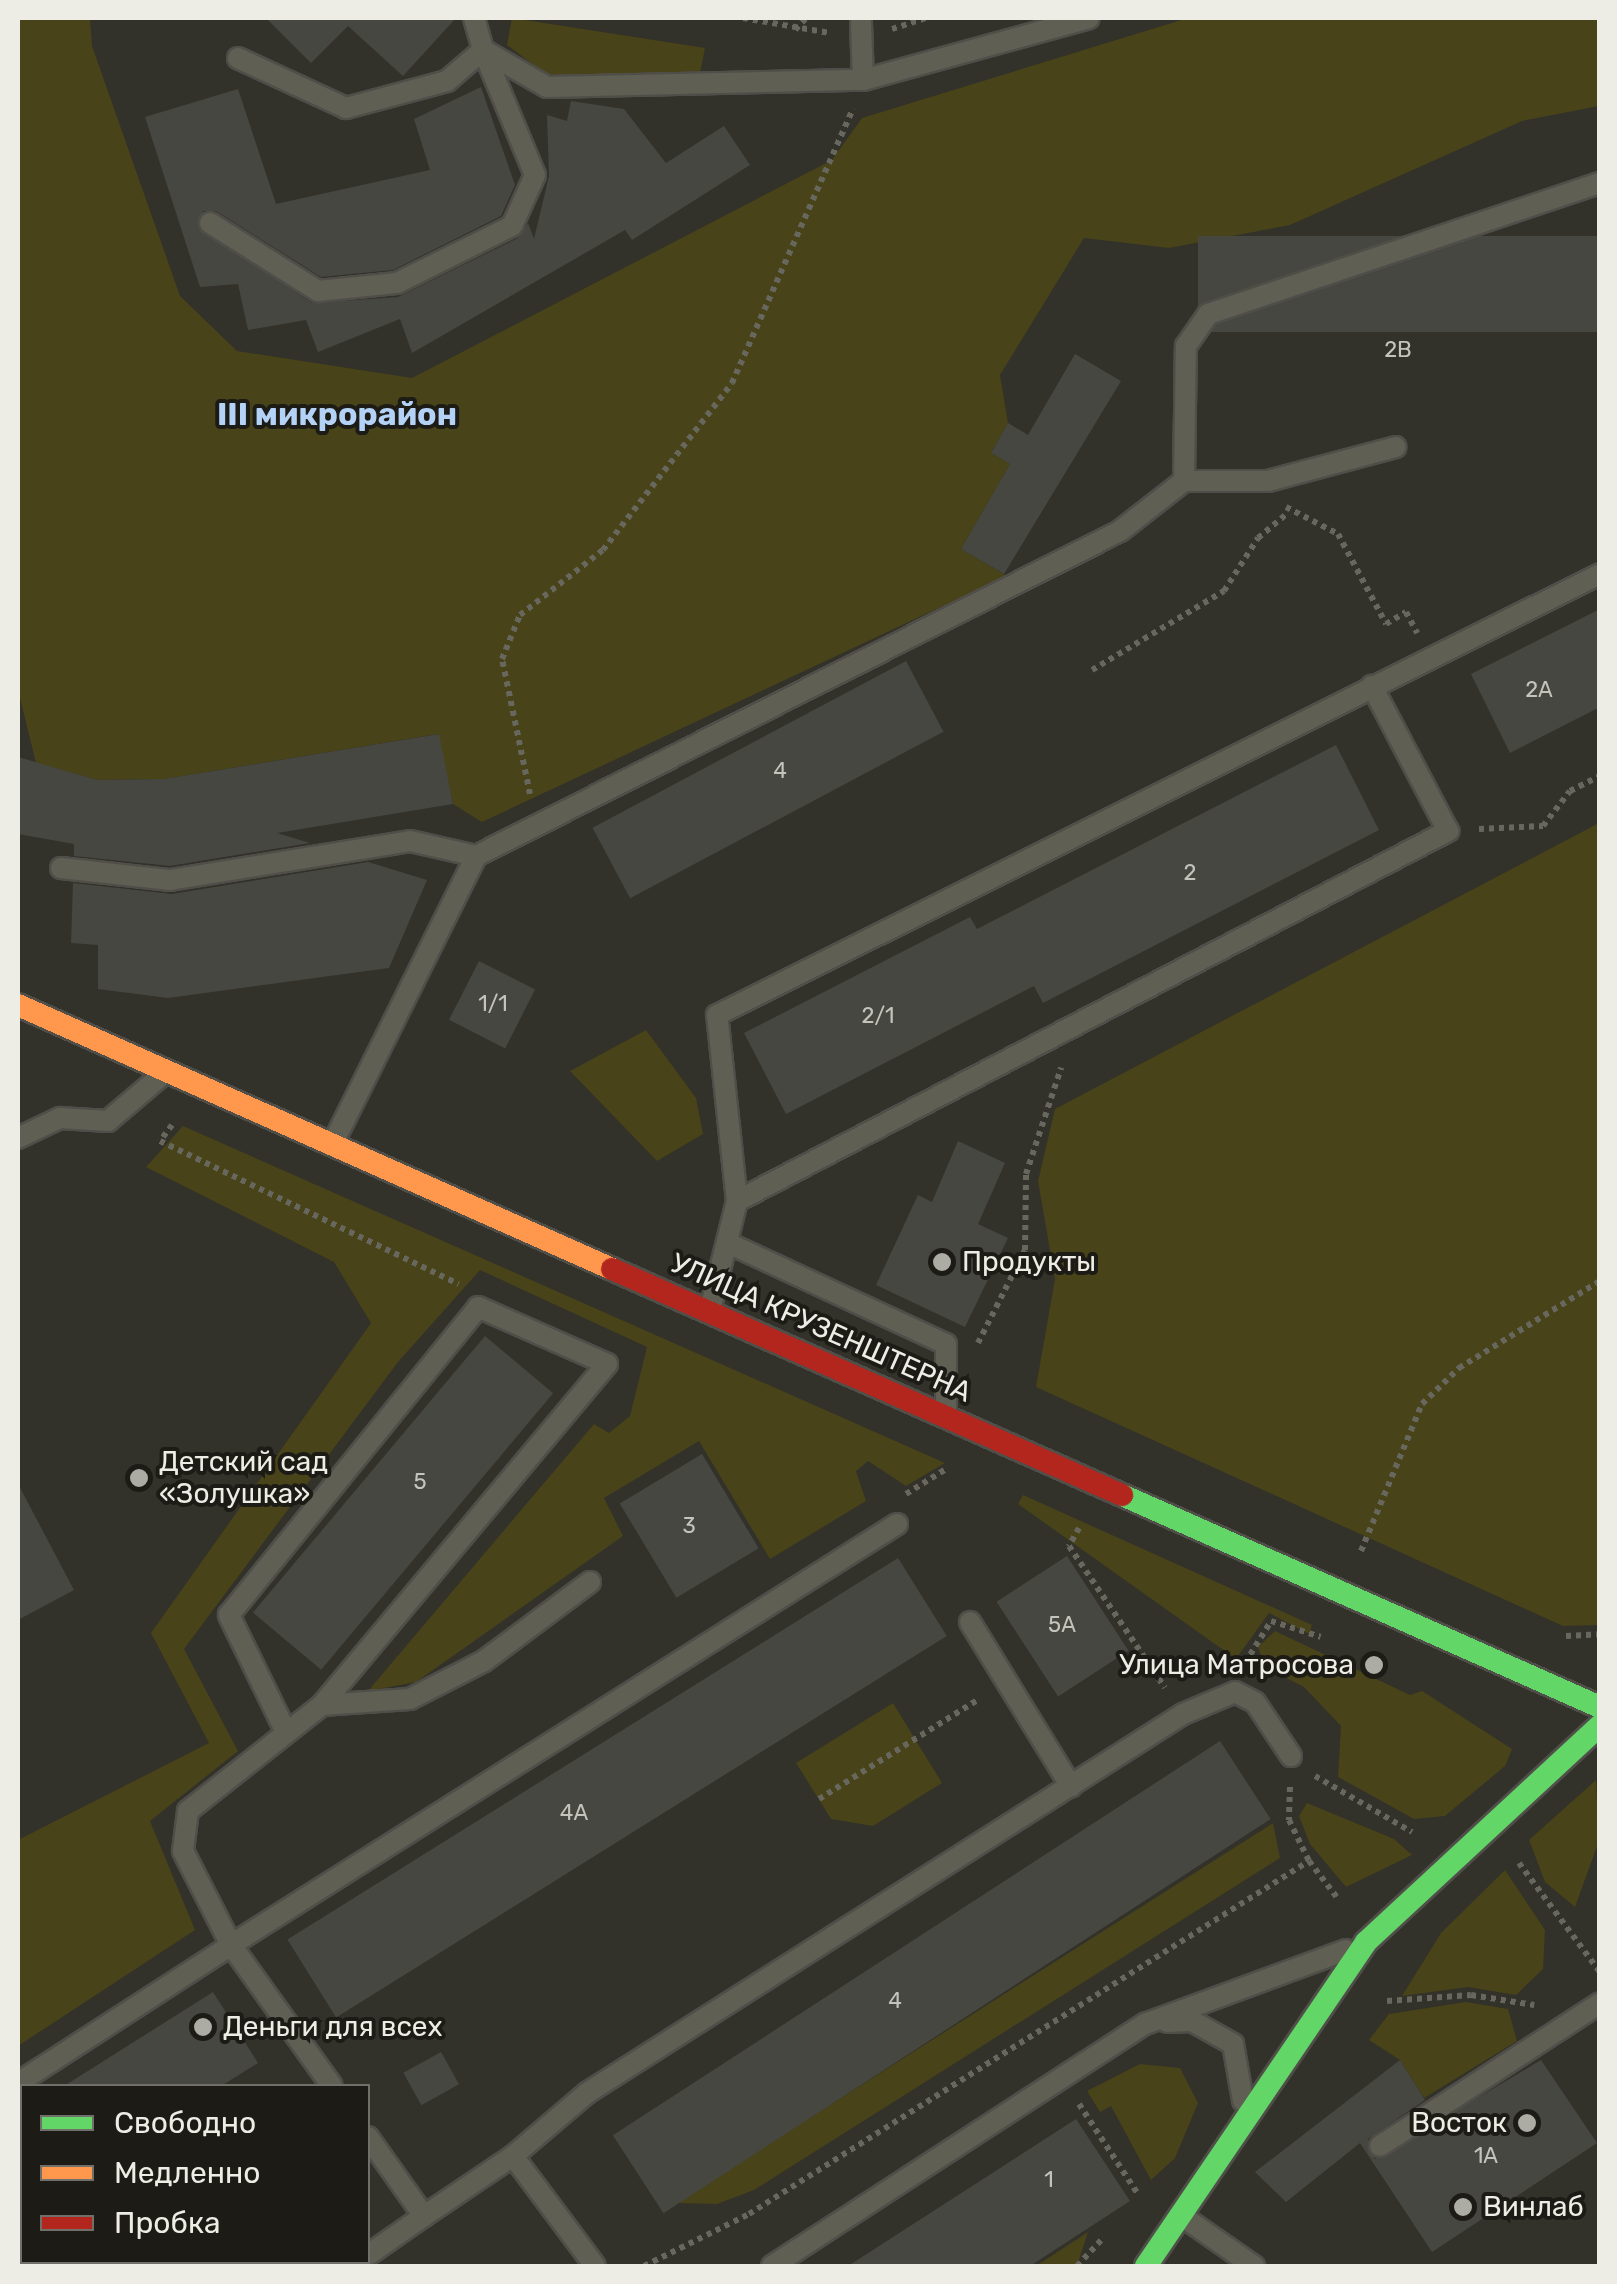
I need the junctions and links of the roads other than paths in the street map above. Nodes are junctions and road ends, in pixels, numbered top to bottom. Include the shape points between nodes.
1 (474, 18) edge
2 (1089, 18) edge
3 (860, 23) dead end
4 (483, 50) junction
5 (238, 58) dead end
6 (862, 80) junction
7 (1600, 182) edge
8 (210, 223) dead end
9 (1396, 446) dead end
10 (1184, 480) junction
11 (1600, 574) edge
12 (1372, 686) junction
13 (476, 856) junction
14 (61, 868) dead end
15 (18, 1005) edge
16 (166, 1071) junction
17 (18, 1138) edge
18 (332, 1144) junction
19 (737, 1201) junction
20 (728, 1244) junction
21 (710, 1312) junction
22 (946, 1417) junction
23 (897, 1524) road end
24 (590, 1582) dead end
25 (970, 1622) dead end
26 (322, 1705) junction
27 (1600, 1707) edge
28 (1600, 1725) edge
29 (284, 1728) junction
30 (1291, 1756) road end
31 (1071, 1786) junction
32 (1366, 1942) junction
33 (230, 1945) junction
34 (1600, 2003) edge
35 (1145, 2024) junction
36 (18, 2083) edge
37 (331, 2084) edge
38 (370, 2140) edge
39 (1380, 2146) dead end
40 (1230, 2151) junction
41 (513, 2156) junction
42 (424, 2216) junction
43 (1186, 2220) junction
44 (370, 2254) edge
45 (595, 2266) edge
46 (772, 2266) edge
47 (1146, 2266) edge
48 (1254, 2266) edge

1 - 4 lane
2 - 6 lane
3 - 6 lane
4 - 5 lane via 447,81 346,108
4 - 6 lane via 547,87
4 - 8 lane via 535,175 512,226 397,282 318,292
7 - 10 lane via 1208,314 1186,346
9 - 10 lane via 1268,481
10 - 13 lane via 1120,531
11 - 12 lane
12 - 19 lane via 717,1015
12 - 19 lane via 1448,832
13 - 14 lane via 410,841 170,880
13 - 18 lane
15 - 16 street, УЛИЦА КРУЗЕНШТЕРНА
16 - 17 lane via 108,1121 60,1118
16 - 18 street, УЛИЦА КРУЗЕНШТЕРНА
18 - 21 street, УЛИЦА КРУЗЕНШТЕРНА
19 - 20 lane
20 - 21 lane
20 - 22 lane via 946,1344 953,1370
21 - 22 street, УЛИЦА КРУЗЕНШТЕРНА
22 - 27 street, УЛИЦА КРУЗЕНШТЕРНА
23 - 33 lane
24 - 26 lane via 484,1662 410,1698
25 - 31 lane
26 - 29 lane
26 - 29 lane via 607,1364 478,1307 229,1615
28 - 32 street
29 - 33 lane via 188,1811 183,1851
30 - 31 lane via 1255,1702 1235,1692 1183,1714
31 - 41 lane via 587,2093
32 - 35 lane
32 - 40 street
33 - 36 lane
33 - 37 lane
34 - 39 lane
35 - 40 lane via 1192,2021 1233,2044 1245,2094
35 - 46 lane
38 - 42 lane
40 - 43 street
41 - 42 lane
41 - 45 lane
42 - 44 lane
43 - 47 street
43 - 48 lane

